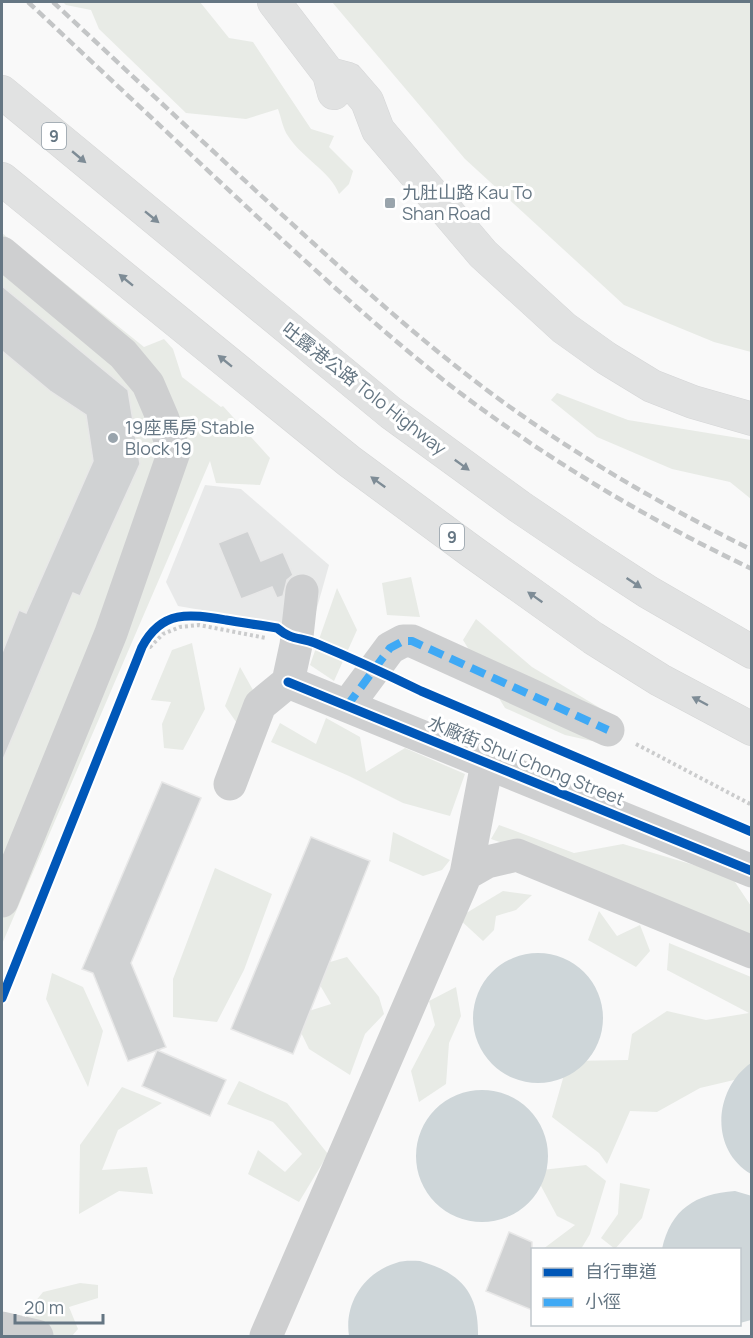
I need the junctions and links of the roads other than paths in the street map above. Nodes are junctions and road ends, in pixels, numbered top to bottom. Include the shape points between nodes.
1 (274, 2) edge
2 (2, 92) edge
3 (2, 179) edge
4 (2, 253) edge
5 (752, 419) edge
6 (302, 591) dead end
7 (752, 652) edge
8 (288, 682) junction
9 (347, 706) junction
10 (752, 729) edge
11 (608, 730) road end
12 (487, 763) junction
13 (231, 784) dead end
14 (752, 870) edge
15 (466, 874) junction
16 (2, 901) edge
17 (752, 952) edge
18 (2, 1328) edge
19 (37, 1336) edge
20 (266, 1336) edge

1 - 5 main road via 329,74 348,79 367,101 378,130 483,254 564,328 652,386
2 -> 7 main road, 吐露港公路 Tolo Highway / 9 via 391,413 612,569
10 -> 3 main road, 9 via 660,680 593,638 471,551 349,461
4 - 16 street via 123,354 148,384 174,452 111,633
6 - 8 street
8 - 9 street, 水廠街 Shui Chong Street
8 - 13 street via 261,705
9 - 11 street via 390,648 412,640
9 - 12 street, 水廠街 Shui Chong Street
12 - 14 street, 水廠街 Shui Chong Street
12 - 15 street
15 - 17 street via 487,862 517,855
15 - 20 street
18 - 19 street

